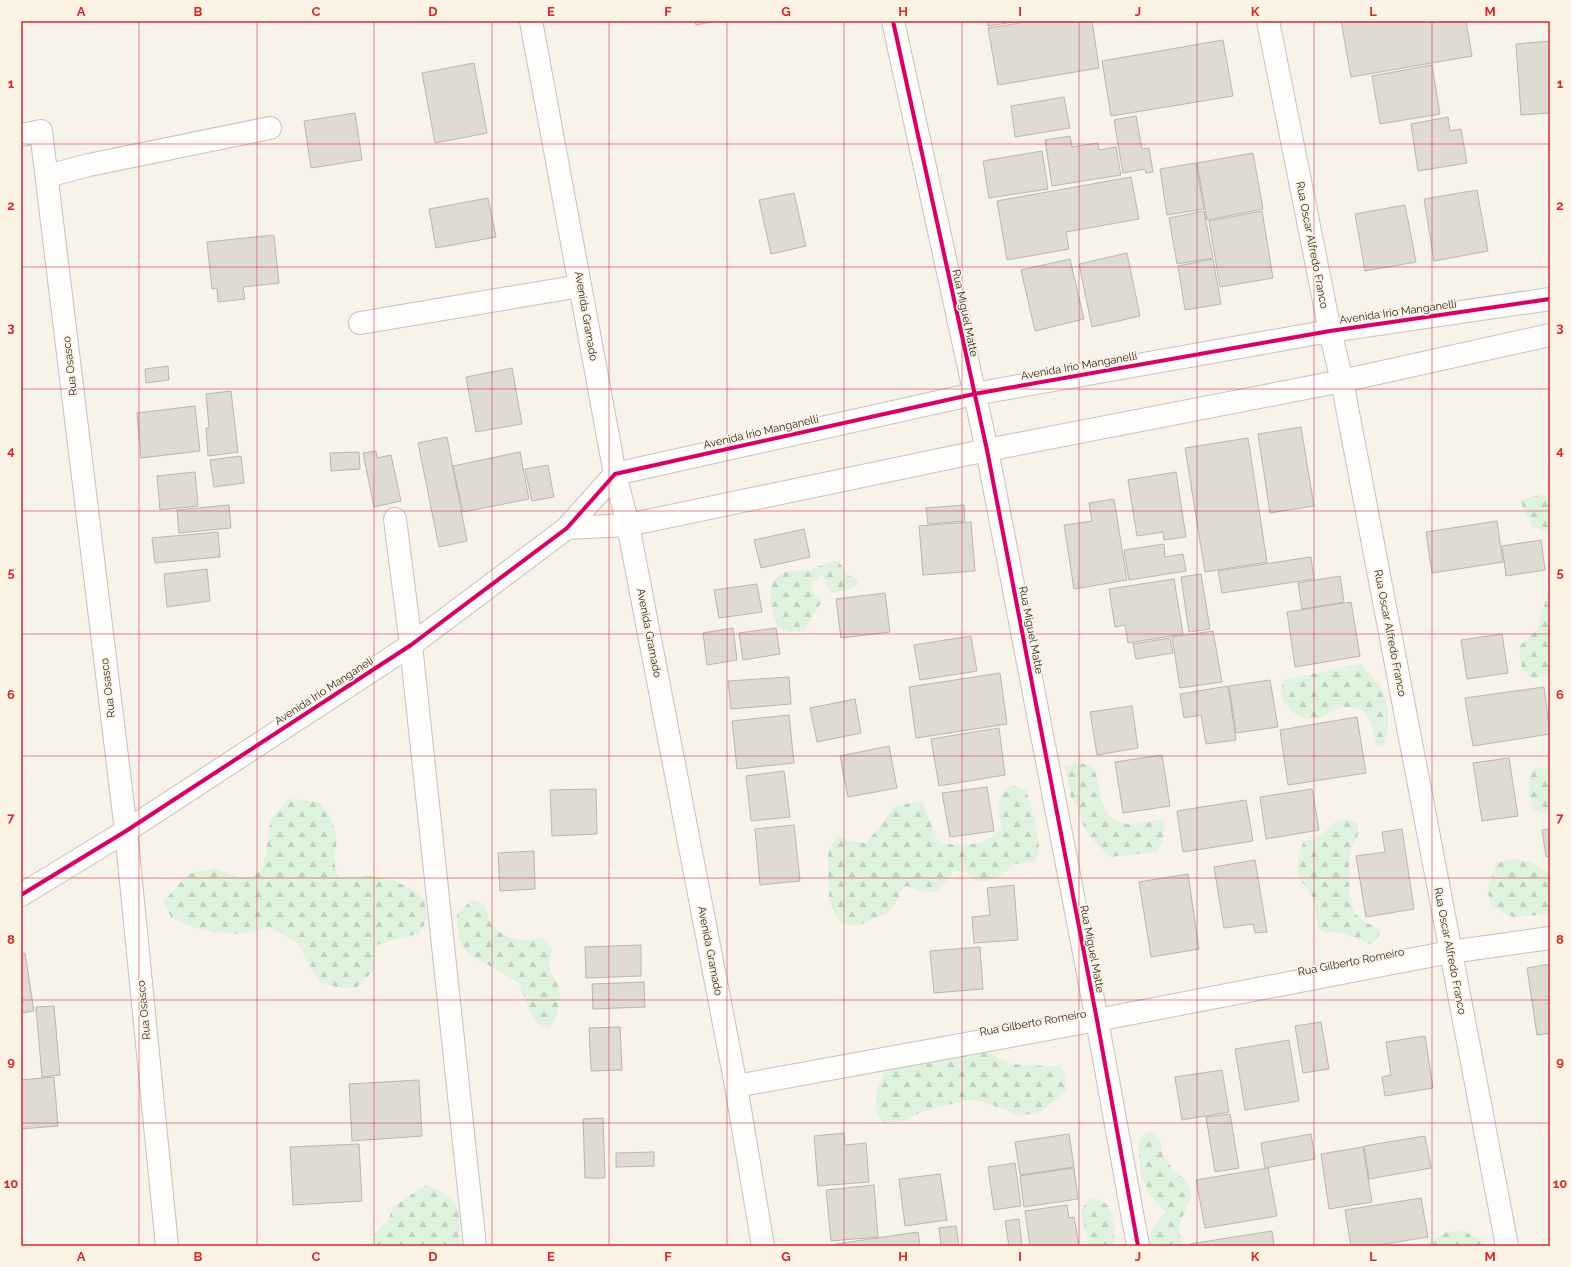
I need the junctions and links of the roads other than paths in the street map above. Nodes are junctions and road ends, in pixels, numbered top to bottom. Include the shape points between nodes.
1 (531, 21) edge
2 (893, 21) edge
3 (1268, 21) edge
4 (270, 128) dead end
5 (31, 133) edge
6 (47, 176) junction
7 (580, 286) junction
8 (1550, 299) edge
9 (360, 323) dead end
10 (1330, 331) junction
11 (1550, 335) edge
12 (1342, 381) junction
13 (974, 394) junction
14 (987, 450) junction
15 (615, 474) junction
16 (395, 519) dead end
17 (628, 525) junction
18 (567, 528) junction
19 (412, 645) junction
20 (126, 831) junction
21 (21, 895) edge
22 (1550, 938) edge
23 (1450, 952) junction
24 (1097, 1020) junction
25 (736, 1086) junction
26 (167, 1246) edge
27 (475, 1246) edge
28 (764, 1246) edge
29 (1138, 1246) edge
30 (1507, 1246) edge

1 - 7 street, Avenida Gramado
2 - 13 street, Rua Miguel Matte
3 - 10 street, Rua Oscar Alfredo Franco
4 - 6 street
5 - 6 street, Rua Osasco
6 - 20 street, Rua Osasco
7 - 9 street
7 - 15 street, Avenida Gramado
8 - 10 street, Avenida Irio Manganelli
10 - 12 street, Rua Oscar Alfredo Franco
10 - 13 street, Avenida Irio Manganelli
11 - 12 street
12 - 14 street
12 - 23 street, Rua Oscar Alfredo Franco
13 - 14 street, Rua Miguel Matte
13 - 15 street, Avenida Irio Manganelli
14 - 17 street
14 - 24 street, Rua Miguel Matte
15 - 17 street, Avenida Gramado
15 - 18 street, Avenida Irio Manganeli
16 - 19 street
17 - 18 street
17 - 25 street, Avenida Gramado
18 - 19 street, Avenida Irio Manganeli
19 - 20 street, Avenida Irio Manganeli
19 - 27 street
20 - 21 street, Avenida Irio Manganeli
20 - 26 street, Rua Osasco
22 - 23 street, Rua Gilberto Romeiro
23 - 24 street, Rua Gilberto Romeiro
23 - 30 street, Rua Oscar Alfredo Franco
24 - 25 street, Rua Gilberto Romeiro
24 - 29 street, Rua Miguel Matte
25 - 28 street, Avenida Gramado

